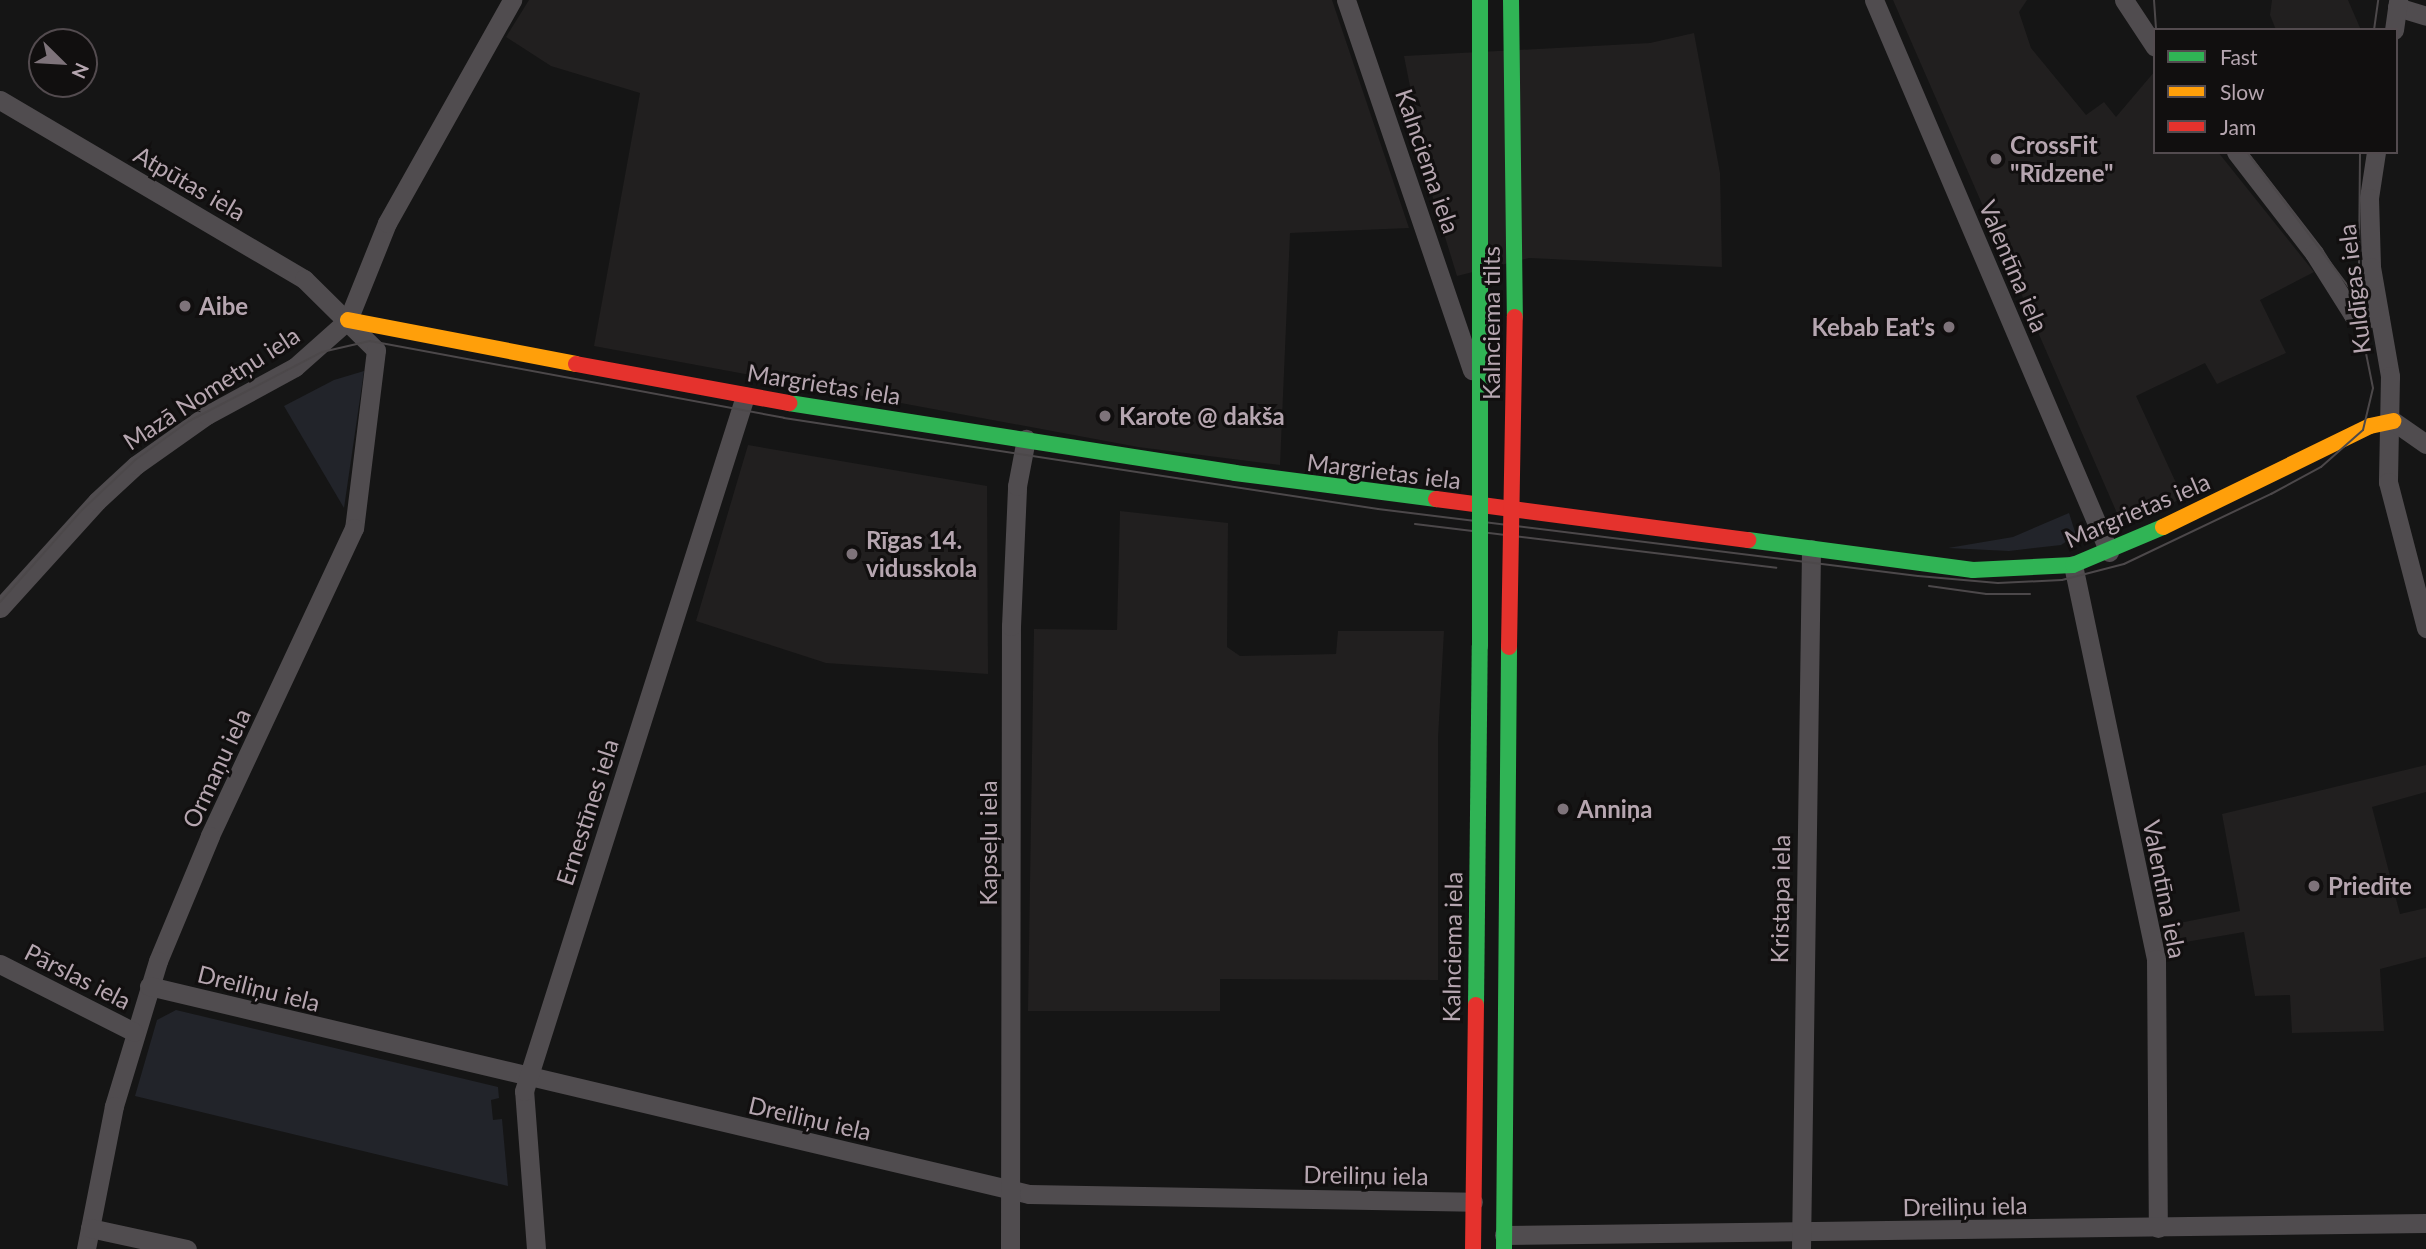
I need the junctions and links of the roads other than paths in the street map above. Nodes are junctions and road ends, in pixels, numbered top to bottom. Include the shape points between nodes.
1 (512, 0) edge
2 (1346, 0) edge
3 (1480, 0) edge
4 (1511, 0) edge
5 (1874, 0) edge
6 (2124, 0) edge
7 (2398, 4) edge
8 (2426, 16) edge
9 (2394, 28) edge
10 (2153, 44) edge
11 (0, 100) edge
12 (2238, 154) edge
13 (2376, 154) edge
14 (2380, 318) junction
15 (348, 320) junction
16 (746, 396) junction
17 (2393, 421) junction
18 (1026, 439) junction
19 (2426, 444) edge
20 (1475, 505) junction
21 (1811, 549) junction
22 (2109, 552) junction
23 (2073, 565) junction
24 (0, 608) edge
25 (2426, 628) edge
26 (1480, 646) joint
27 (3, 971) edge
28 (149, 986) junction
29 (134, 1032) junction
30 (528, 1076) junction
31 (1010, 1190) junction
32 (1473, 1202) junction
33 (2426, 1223) edge
34 (90, 1228) junction
35 (2158, 1228) junction
36 (1915, 1240) edge
37 (1800, 1241) edge
38 (1504, 1242) edge
39 (86, 1249) edge
40 (187, 1249) edge
41 (536, 1249) edge
42 (1010, 1249) edge
43 (1473, 1249) edge

1 - 15 street, Mazā Nometņu iela via 387,223
2 - 20 street, Kalnciema iela via 1472,370
3 - 26 main road, Kalnciema tilts, bridge
4 - 38 main road, Kalnciema tilts, bridge via 1515,328
5 - 22 street, Valentīna iela
6 - 10 street
7 - 8 street
7 - 9 street
11 - 15 street, Atpūtas iela via 304,279
12 - 14 street via 2314,253 2353,315
13 - 14 street, Kuldīgas iela via 2369,198 2371,267
14 - 17 street, Kuldīgas iela
15 - 16 main road, Margrietas iela
15 - 24 street, Mazā Nometņu iela via 295,367 207,415 136,465
15 - 28 street, Ormaņu iela via 376,350 354,528 210,836
16 - 18 main road, Margrietas iela
16 - 30 street, Ernestīnes iela
17 - 19 street
17 - 22 main road, Margrietas iela via 2370,426
17 - 25 street, Kuldīgas iela via 2388,482
18 - 20 main road, Margrietas iela
18 - 31 street, Kapseļu iela via 1017,486 1011,626
20 - 21 main road, Margrietas iela
21 - 23 main road, Margrietas iela via 1973,570
21 - 37 street, Kristapa iela
22 - 23 main road, Margrietas iela
23 - 35 street, Valentīna iela via 2156,959
26 - 32 main road, Kalnciema iela
27 - 29 street, Pārslas iela
28 - 29 street, Ormaņu iela
28 - 30 street, Dreiliņu iela
29 - 34 street, Ormaņu iela
30 - 31 street, Dreiliņu iela
30 - 41 street, Ernestīnes iela via 521,1104
31 - 32 street, Dreiliņu iela via 1029,1194
31 - 42 street, Kapseļu iela
32 - 43 main road, Kalnciema iela
33 - 35 street, Dreiliņu iela
34 - 39 street, Ormaņu iela
34 - 40 street
35 - 36 street, Dreiliņu iela
36 - 37 street, Dreiliņu iela
37 - 38 street, Dreiliņu iela

